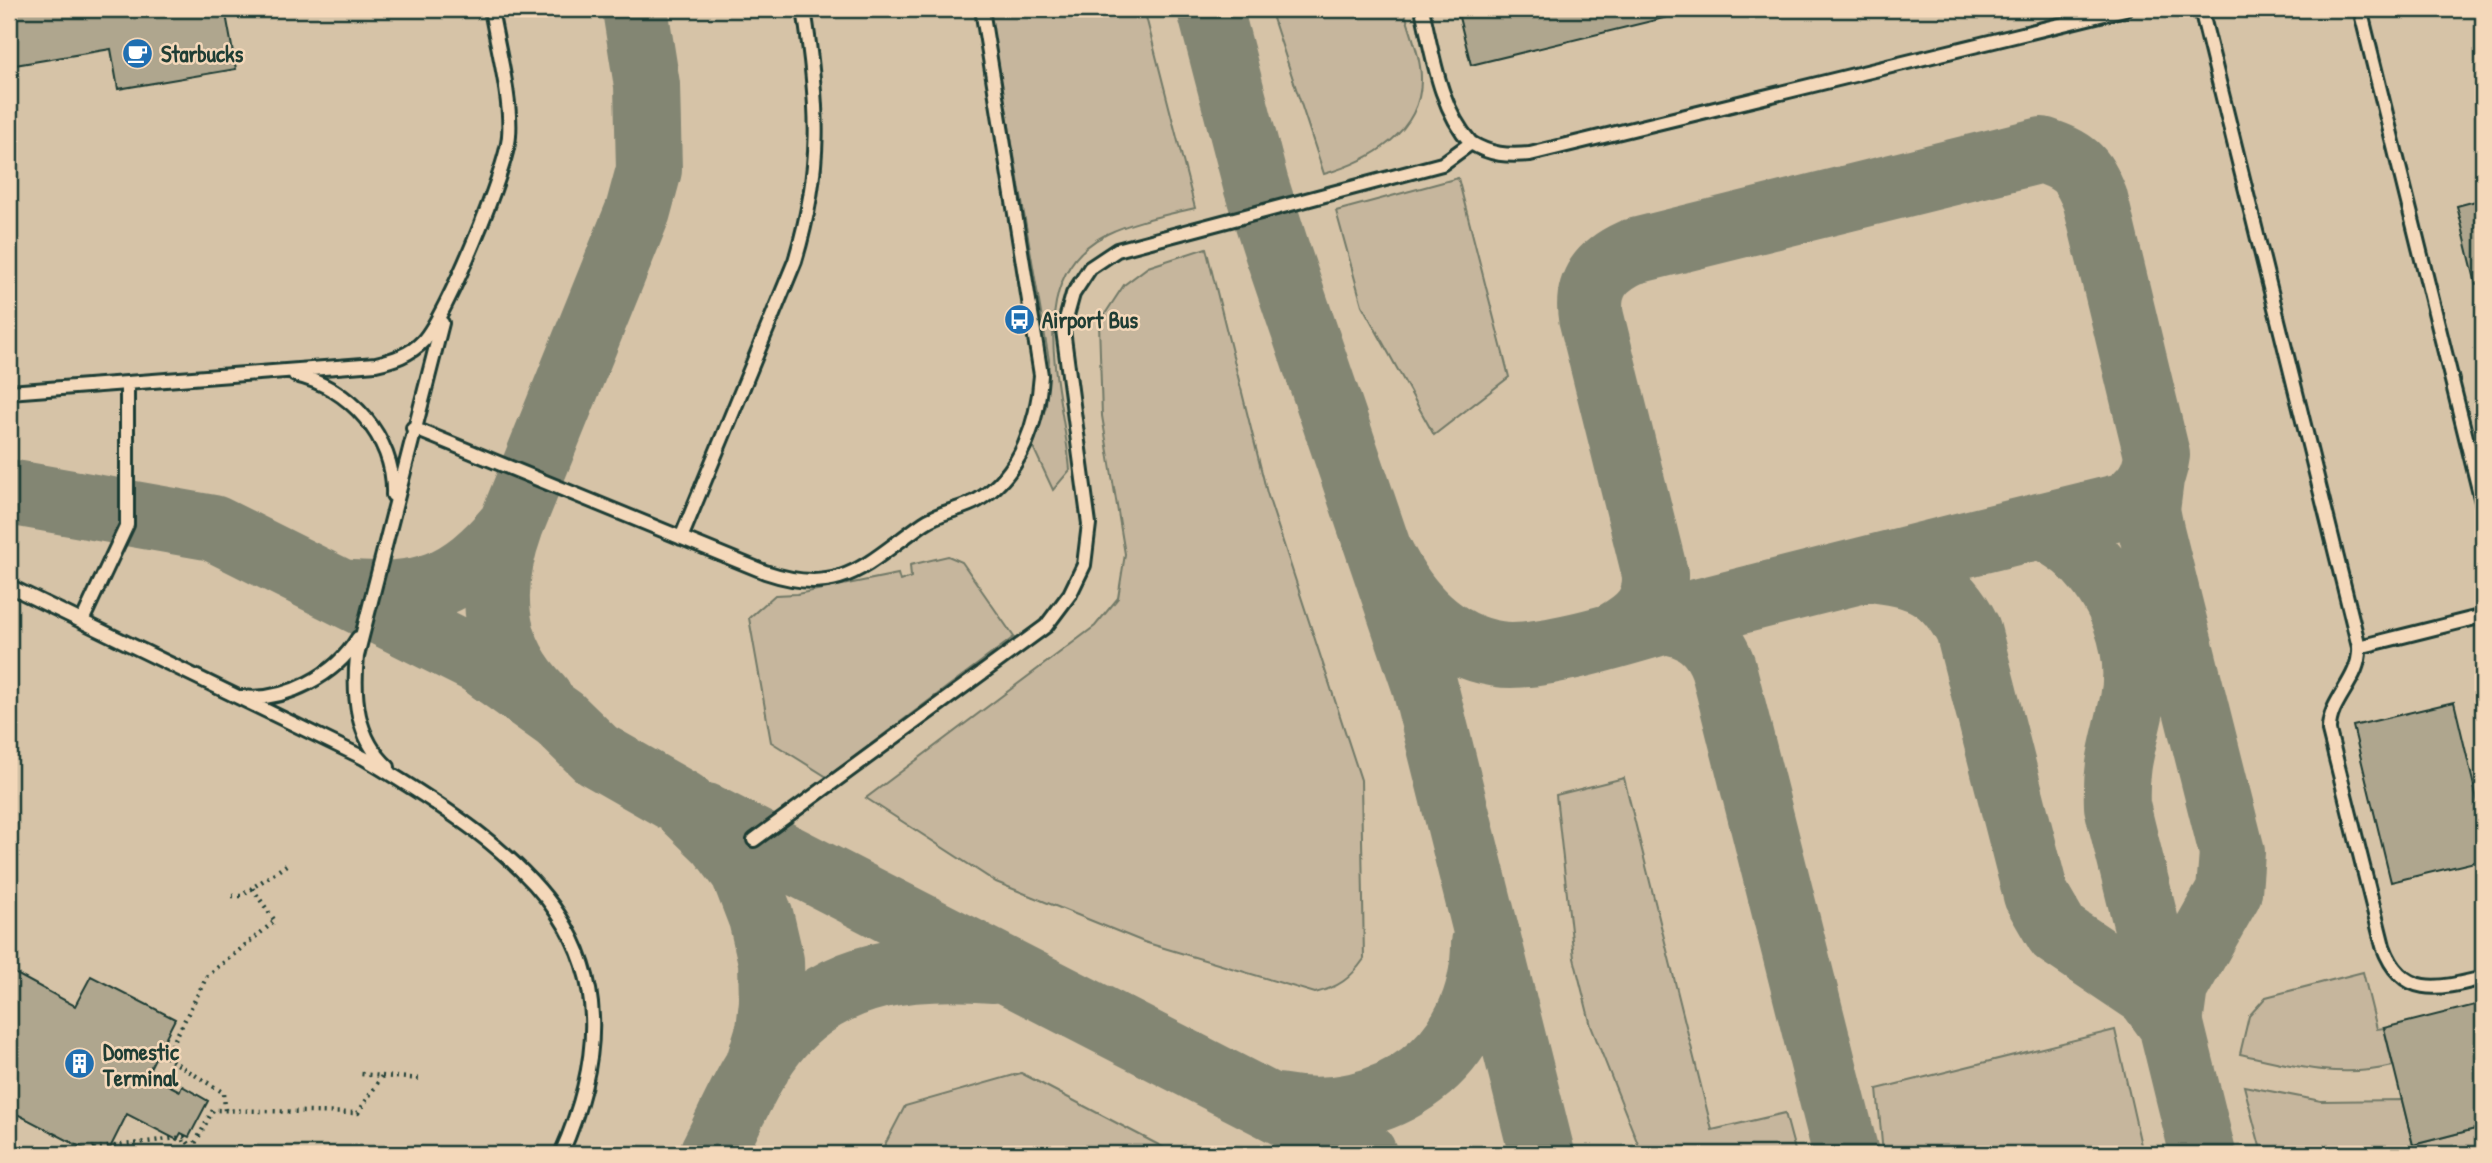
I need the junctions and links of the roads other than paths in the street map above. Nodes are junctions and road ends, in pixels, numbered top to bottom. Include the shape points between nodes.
1 (491, 9) edge
2 (804, 9) edge
3 (982, 9) edge
4 (1422, 9) edge
5 (2125, 9) edge
6 (2201, 9) edge
7 (2360, 9) edge
8 (1471, 143) junction
9 (446, 306) junction
10 (281, 372) junction
11 (127, 383) junction
12 (9, 392) edge
13 (413, 428) junction
14 (2483, 506) edge
15 (392, 512) junction
16 (681, 538) junction
17 (9, 586) edge
18 (2483, 616) edge
19 (82, 621) junction
20 (361, 631) junction
21 (2359, 647) junction
22 (228, 693) junction
23 (404, 782) junction
24 (754, 840) dead end
25 (2483, 978) edge
26 (561, 1154) edge

1 - 9 lane via 508,116 507,150
2 - 16 lane via 818,118 808,214 795,261
3 - 16 lane via 1040,352 1040,395 1026,444 1004,478 979,499 933,516 857,571 835,580 782,577
4 - 8 lane via 1447,109
5 - 8 lane via 1530,154 1487,152
6 - 21 lane
7 - 14 lane
8 - 24 lane via 1442,164 1116,250 1090,268 1073,294 1063,330 1089,524 1084,565 1070,594 1046,626
9 - 10 lane via 421,343 393,360
9 - 13 lane
10 - 11 lane
10 - 15 lane via 330,387 363,415 386,455
11 - 12 lane
11 - 19 lane via 127,525
13 - 15 lane
13 - 16 lane
15 - 20 lane
17 - 19 lane
18 - 21 lane
19 - 22 lane
20 - 22 lane via 347,653 307,683 259,698
20 - 23 lane via 355,679 358,715 371,747
21 - 25 lane via 2356,670 2332,712 2329,731 2385,953 2395,971 2422,986 2449,986
22 - 23 lane
23 - 26 lane via 506,854 544,892 571,934 587,982 593,1031 579,1113

